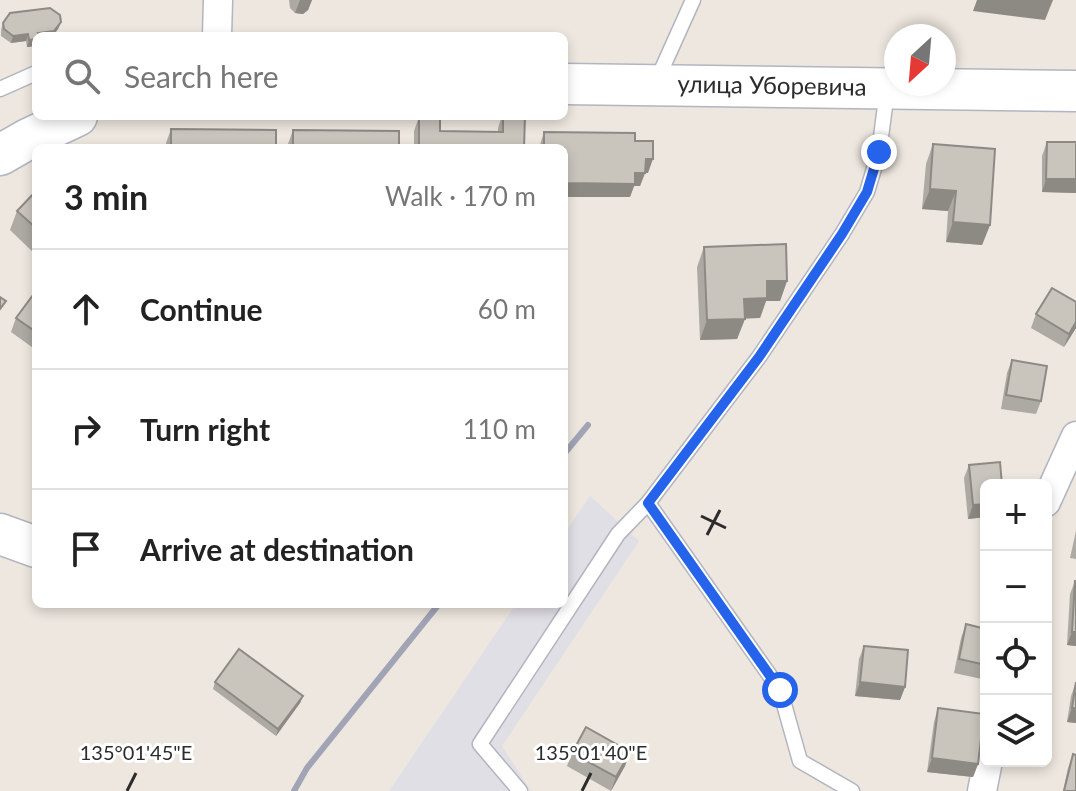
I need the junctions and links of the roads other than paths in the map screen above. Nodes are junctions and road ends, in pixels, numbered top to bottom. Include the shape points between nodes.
1 (218, 0) edge
2 (693, 0) edge
3 (217, 32) edge
4 (32, 75) edge
5 (568, 84) edge
6 (656, 84) junction
7 (884, 87) edge
8 (956, 88) edge
9 (0, 89) edge
10 (1076, 91) edge
11 (886, 96) edge
12 (69, 120) edge
13 (0, 155) edge
14 (1076, 436) edge
15 (1052, 489) edge
16 (648, 503) junction
17 (0, 534) edge
18 (32, 546) edge
19 (987, 767) edge
20 (520, 791) edge
21 (852, 791) edge
22 (982, 791) edge

1 - 3 street
2 - 6 lane
4 - 9 lane
5 - 6 main road, улица Уборевича
6 - 7 main road, улица Уборевича
8 - 10 main road, улица Уборевича
11 - 16 lane via 879,152 867,192 759,357
12 - 13 main road
14 - 15 street
16 - 20 lane via 618,534 480,744
16 - 21 lane via 780,690 800,761
17 - 18 main road
19 - 22 street

